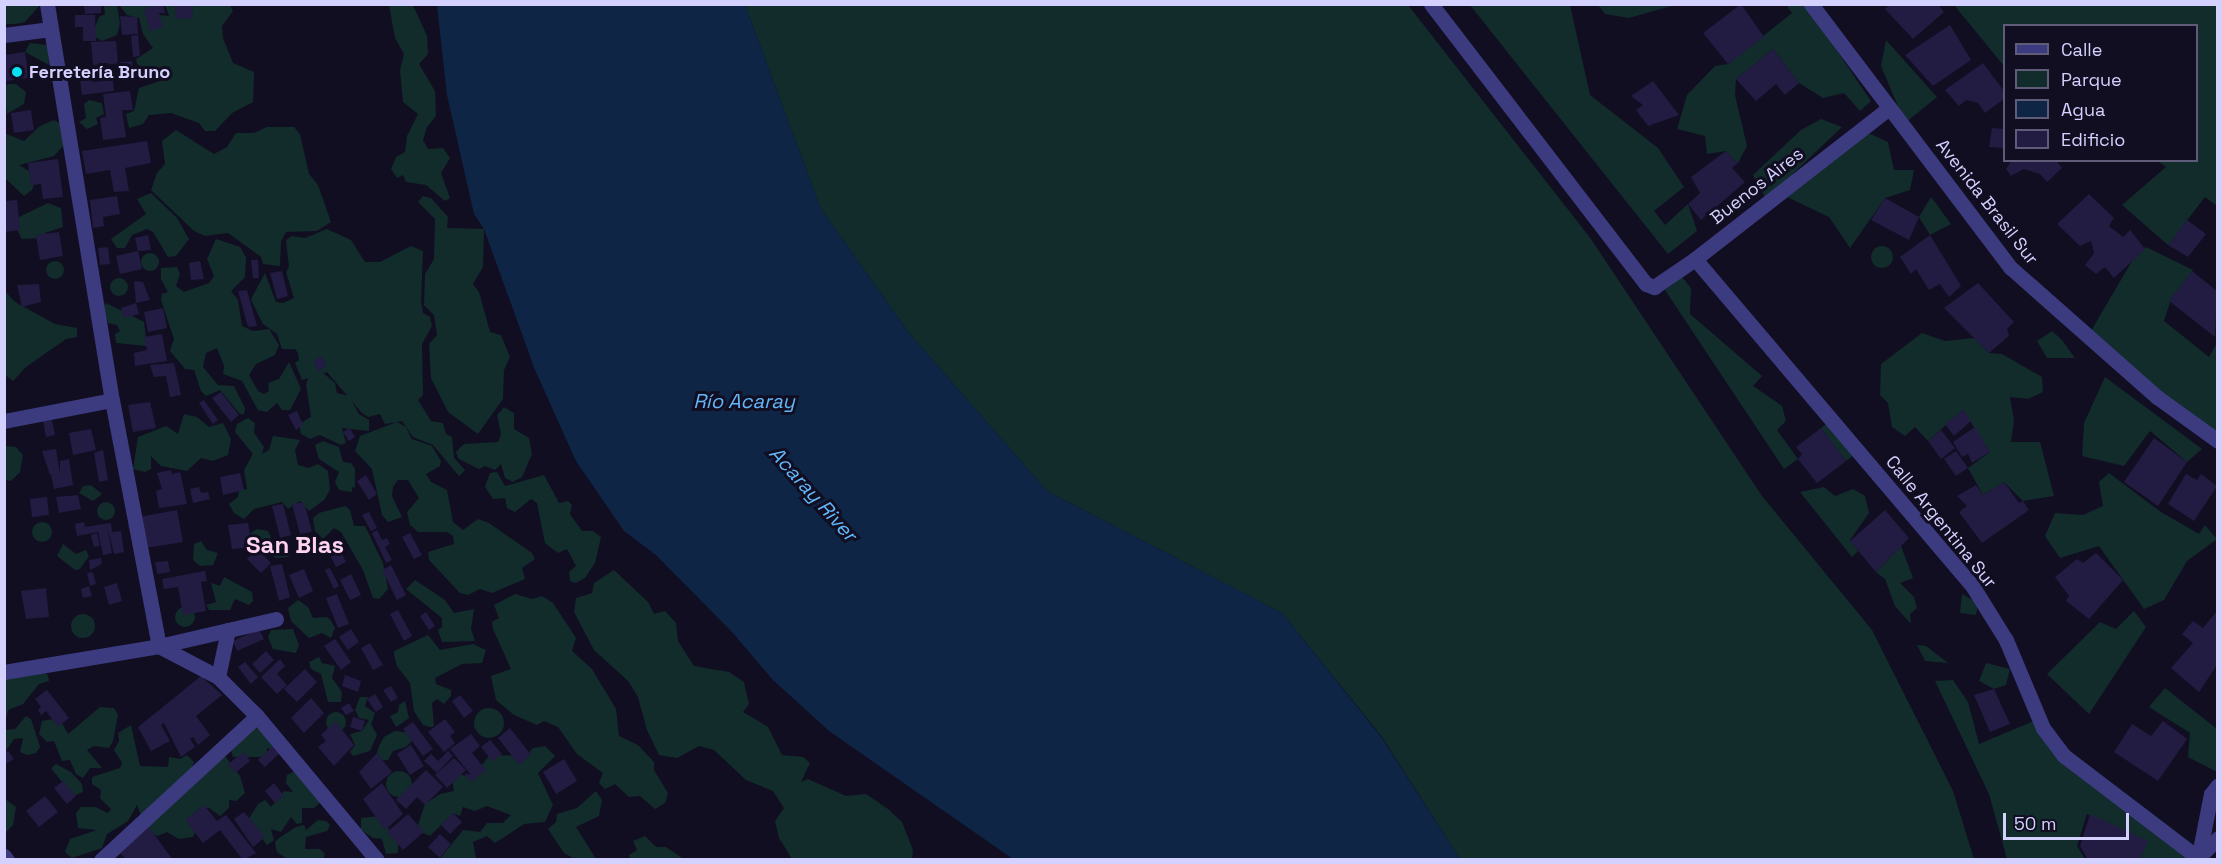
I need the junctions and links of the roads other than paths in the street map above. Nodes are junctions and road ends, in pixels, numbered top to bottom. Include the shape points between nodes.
1 (47, 4) edge
2 (1431, 4) edge
3 (1811, 4) edge
4 (51, 29) junction
5 (4, 35) edge
6 (1889, 108) junction
7 (1695, 259) junction
8 (112, 400) junction
9 (4, 421) edge
10 (2217, 441) edge
11 (276, 619) dead end
12 (228, 630) junction
13 (159, 646) junction
14 (4, 672) edge
15 (218, 677) junction
16 (257, 716) junction
17 (2217, 785) edge
18 (2217, 838) edge
19 (2198, 859) edge
20 (101, 860) edge
21 (377, 860) edge

1 - 4 street
2 - 7 street, Buenos Aires via 1646,284 1661,284
3 - 6 street, Avenida Brasil Sur
4 - 5 street
4 - 8 street
6 - 7 street, Buenos Aires
6 - 10 street, Avenida Brasil Sur via 2010,268 2157,397
7 - 19 street, Calle Argentina Sur via 1973,587 2006,640 2043,728 2063,755
8 - 9 street
8 - 13 street
11 - 12 street
12 - 13 street
12 - 15 street
13 - 14 street
13 - 15 street
15 - 16 street
16 - 20 street
16 - 21 street
17 - 19 street via 2211,794
18 - 19 street

